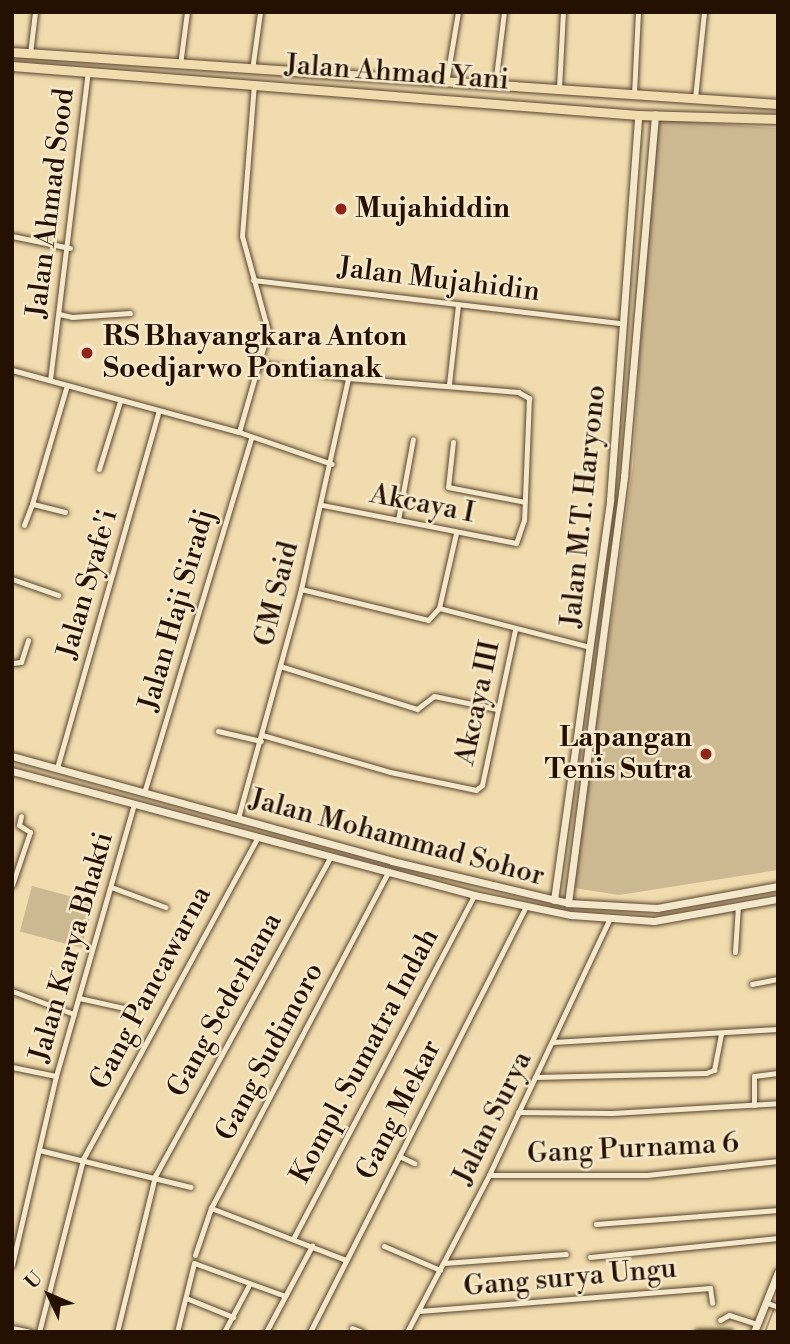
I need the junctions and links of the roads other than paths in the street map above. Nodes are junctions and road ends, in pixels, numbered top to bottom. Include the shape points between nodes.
1 (35, 12) edge
2 (187, 12) edge
3 (260, 12) edge
4 (458, 12) edge
5 (504, 12) edge
6 (563, 12) edge
7 (638, 12) edge
8 (704, 12) edge
9 (12, 52) edge
10 (30, 54) junction
11 (12, 66) edge
12 (180, 66) junction
13 (29, 67) junction
14 (252, 71) junction
15 (88, 72) junction
16 (379, 79) junction
17 (446, 83) junction
18 (254, 85) junction
19 (495, 85) junction
20 (559, 88) junction
21 (634, 94) junction
22 (377, 96) junction
23 (695, 98) junction
24 (776, 104) edge
25 (655, 114) junction
26 (638, 115) junction
27 (776, 119) edge
28 (12, 236) edge
29 (70, 248) junction
30 (628, 265) junction
31 (642, 265) junction
32 (253, 280) junction
33 (458, 305) junction
34 (130, 313) dead end
35 (59, 314) junction
36 (621, 323) junction
37 (259, 363) junction
38 (12, 370) edge
39 (618, 374) junction
40 (633, 375) junction
41 (348, 378) junction
42 (50, 380) junction
43 (449, 384) junction
44 (66, 385) junction
45 (120, 401) junction
46 (159, 411) junction
47 (239, 432) junction
48 (251, 438) junction
49 (413, 439) dead end
50 (453, 442) dead end
51 (331, 464) junction
52 (99, 469) dead end
53 (525, 502) junction
54 (32, 503) junction
55 (322, 505) junction
56 (65, 512) dead end
57 (398, 520) junction
58 (24, 525) dead end
59 (456, 533) junction
60 (12, 579) edge
61 (598, 587) junction
62 (607, 588) junction
63 (302, 589) junction
64 (58, 595) dead end
65 (439, 608) junction
66 (514, 629) junction
67 (28, 640) dead end
68 (590, 647) junction
69 (12, 663) edge
70 (280, 666) junction
71 (496, 709) junction
72 (580, 724) junction
73 (589, 725) junction
74 (218, 731) dead end
75 (262, 738) junction
76 (12, 756) edge
77 (57, 768) junction
78 (12, 771) edge
79 (144, 793) junction
80 (134, 804) junction
81 (194, 806) junction
82 (21, 816) dead end
83 (238, 818) junction
84 (192, 820) junction
85 (566, 833) junction
86 (575, 836) junction
87 (257, 838) junction
88 (331, 856) junction
89 (389, 871) junction
90 (437, 873) junction
91 (12, 884) edge
92 (434, 884) junction
93 (778, 886) edge
94 (111, 887) junction
95 (474, 895) junction
96 (778, 899) edge
97 (554, 900) junction
98 (568, 903) junction
99 (165, 906) dead end
100 (526, 907) junction
101 (656, 908) junction
102 (738, 908) junction
103 (609, 919) junction
104 (654, 921) junction
105 (735, 952) dead end
106 (778, 979) edge
107 (752, 984) dead end
108 (12, 991) edge
109 (79, 998) junction
110 (133, 1010) dead end
111 (75, 1014) junction
112 (778, 1029) edge
113 (721, 1034) junction
114 (553, 1042) junction
115 (12, 1067) edge
116 (778, 1073) edge
117 (56, 1076) junction
118 (535, 1077) junction
119 (778, 1103) edge
120 (754, 1105) junction
121 (518, 1112) junction
122 (39, 1150) junction
123 (400, 1156) junction
124 (83, 1159) junction
125 (778, 1161) edge
126 (414, 1163) dead end
127 (489, 1175) junction
128 (155, 1176) junction
129 (191, 1187) dead end
130 (211, 1208) junction
131 (778, 1210) edge
132 (596, 1224) dead end
133 (294, 1237) junction
134 (778, 1238) edge
135 (312, 1246) junction
136 (384, 1246) dead end
137 (566, 1254) dead end
138 (195, 1255) dead end
139 (590, 1257) dead end
140 (346, 1260) junction
141 (444, 1263) junction
142 (12, 1265) edge
143 (440, 1270) junction
144 (777, 1277) edge
145 (250, 1283) junction
146 (285, 1296) junction
147 (186, 1298) junction
148 (765, 1302) junction
149 (712, 1303) dead end
150 (778, 1307) edge
151 (419, 1311) junction
152 (233, 1317) junction
153 (720, 1320) dead end
154 (12, 1328) edge
155 (352, 1328) dead end
156 (756, 1330) edge
157 (31, 1332) edge
158 (39, 1332) edge
159 (117, 1332) edge
160 (177, 1332) edge
161 (224, 1332) edge
162 (266, 1332) edge
163 (310, 1332) edge
164 (362, 1332) edge
165 (407, 1332) edge
166 (697, 1332) edge
167 (730, 1332) edge

1 - 10 street
2 - 12 street
3 - 14 street
4 - 17 street
5 - 19 street
6 - 20 street
7 - 21 street
8 - 23 street
9 - 10 main road, Jalan Ahmad Yani
10 - 12 main road, Jalan Ahmad Yani
10 - 13 main road
11 - 13 main road, Jalan Ahmad Yani
12 - 14 main road, Jalan Ahmad Yani
13 - 15 main road, Jalan Ahmad Yani
14 - 16 main road, Jalan Ahmad Yani
15 - 18 main road, Jalan Ahmad Yani
15 - 29 street, Jalan Ahmad Sood
16 - 17 main road, Jalan Ahmad Yani
16 - 22 main road
17 - 19 main road, Jalan Ahmad Yani
18 - 22 main road, Jalan Ahmad Yani
18 - 32 street via 242,236
19 - 20 main road, Jalan Ahmad Yani
20 - 21 main road, Jalan Ahmad Yani
21 - 23 main road, Jalan Ahmad Yani
22 - 26 main road, Jalan Ahmad Yani
23 - 24 main road, Jalan Ahmad Yani
24 - 27 main road
25 - 26 main road, Jalan Ahmad Yani
25 - 27 main road, Jalan Ahmad Yani
25 - 31 street
26 - 30 street, Jalan M.T. Haryono
28 - 29 street
29 - 35 street, Jalan Ahmad Sood
30 - 31 street
30 - 36 street, Jalan M.T. Haryono
31 - 40 street
32 - 33 street, Jalan Mujahidin via 404,294
32 - 37 street via 268,331
33 - 36 street, Jalan Mujahidin
33 - 43 street
34 - 35 street
35 - 42 street, Jalan Ahmad Sood
36 - 39 street, Jalan M.T. Haryono
37 - 41 street
37 - 47 street
38 - 42 street
39 - 40 street
39 - 61 street, Jalan M.T. Haryono
40 - 62 street
41 - 43 street
41 - 51 street, GM Said
42 - 44 street
43 - 53 street via 518,391 529,398
44 - 45 street
44 - 54 street
45 - 46 street
45 - 52 street
46 - 47 street
46 - 77 street, Jalan Syafe'i
47 - 48 street
48 - 51 street
48 - 79 street, Jalan Haji Siradj
49 - 57 street
50 - 53 street via 448,487
51 - 55 street, GM Said
53 - 59 street, Akcaya I via 522,533 514,544
54 - 56 street
54 - 58 street
55 - 57 street, Akcaya I
55 - 63 street, GM Said
57 - 59 street, Akcaya I
59 - 65 street
60 - 64 street
61 - 62 street
61 - 68 street, Jalan M.T. Haryono
62 - 73 street
63 - 65 street via 423,621
63 - 70 street, GM Said
65 - 66 street
66 - 68 street
66 - 71 street, Akcaya III
67 - 69 street via 21,663
68 - 72 street, Jalan M.T. Haryono
70 - 71 street via 417,709 434,696
70 - 75 street, GM Said
71 - 75 street, Akcaya III via 482,785 476,790
72 - 73 street
72 - 85 street, Jalan M.T. Haryono
73 - 86 street
74 - 75 street
75 - 83 street, GM Said
76 - 77 street, Jalan Mohammad Sohor
77 - 79 street, Jalan Mohammad Sohor
78 - 80 street, Jalan Mohammad Sohor
79 - 81 street, Jalan Mohammad Sohor
80 - 84 street, Jalan Mohammad Sohor
80 - 94 street, Jalan Karya Bhakti
81 - 83 street, Jalan Mohammad Sohor
81 - 84 street
82 - 91 street via 19,825 30,832
83 - 90 street, Jalan Mohammad Sohor
84 - 87 street, Jalan Mohammad Sohor
85 - 86 street
85 - 97 street, Jalan M.T. Haryono
86 - 98 street
87 - 88 street, Jalan Mohammad Sohor
87 - 124 street, Gang Pancawarna
88 - 89 street, Jalan Mohammad Sohor
88 - 128 street, Gang Sederhana
89 - 92 street, Jalan Mohammad Sohor
89 - 130 street, Gang Sudimoro
90 - 92 street
90 - 97 street, Jalan Mohammad Sohor
92 - 95 street, Jalan Mohammad Sohor
93 - 101 street, Jalan Mohammad Sohor
94 - 99 street
94 - 109 street, Jalan Karya Bhakti
95 - 100 street, Jalan Mohammad Sohor
95 - 133 street, Kompl. Sumatra Indah
96 - 102 street, Jalan Mohammad Sohor
97 - 98 street, Jalan Mohammad Sohor
98 - 101 street, Jalan Mohammad Sohor
100 - 103 street, Jalan Mohammad Sohor
100 - 123 street, Gang Mekar
101 - 104 street
102 - 104 street, Jalan Mohammad Sohor
102 - 105 street
103 - 104 street, Jalan Mohammad Sohor
103 - 114 street, Jalan Surya
106 - 107 street
108 - 111 street
109 - 110 street
109 - 111 street, Jalan Karya Bhakti
111 - 117 street, Jalan Karya Bhakti
112 - 113 street
113 - 114 street
113 - 118 street via 714,1070 706,1073
114 - 118 street, Jalan Surya
115 - 117 street
116 - 120 street via 754,1076
117 - 122 street, Jalan Karya Bhakti
118 - 121 street, Jalan Surya
119 - 120 street
120 - 121 street
121 - 127 street, Jalan Surya
122 - 124 street
122 - 142 street, Jalan Karya Bhakti
123 - 126 street
123 - 140 street, Gang Mekar
124 - 128 street
124 - 158 street, Gang Pancawarna
125 - 127 street, Gang Purnama 6 via 647,1175
127 - 141 street, Jalan Surya
128 - 129 street
128 - 159 street, Gang Sederhana
130 - 133 street
130 - 138 street, Gang Sudimoro
131 - 132 street
133 - 135 street
134 - 139 street
135 - 140 street
135 - 146 street
136 - 143 street
137 - 141 street
140 - 163 street, Gang Mekar
141 - 143 street, Jalan Surya
143 - 151 street, Jalan Surya
144 - 148 street
145 - 146 street
145 - 147 street via 194,1263
145 - 152 street
146 - 162 street
147 - 152 street
147 - 160 street
148 - 150 street
148 - 156 street
149 - 151 street, Gang surya Ungu via 710,1287
151 - 165 street, Jalan Surya
152 - 161 street
153 - 156 street via 729,1315
154 - 157 street
155 - 164 street
166 - 167 street

